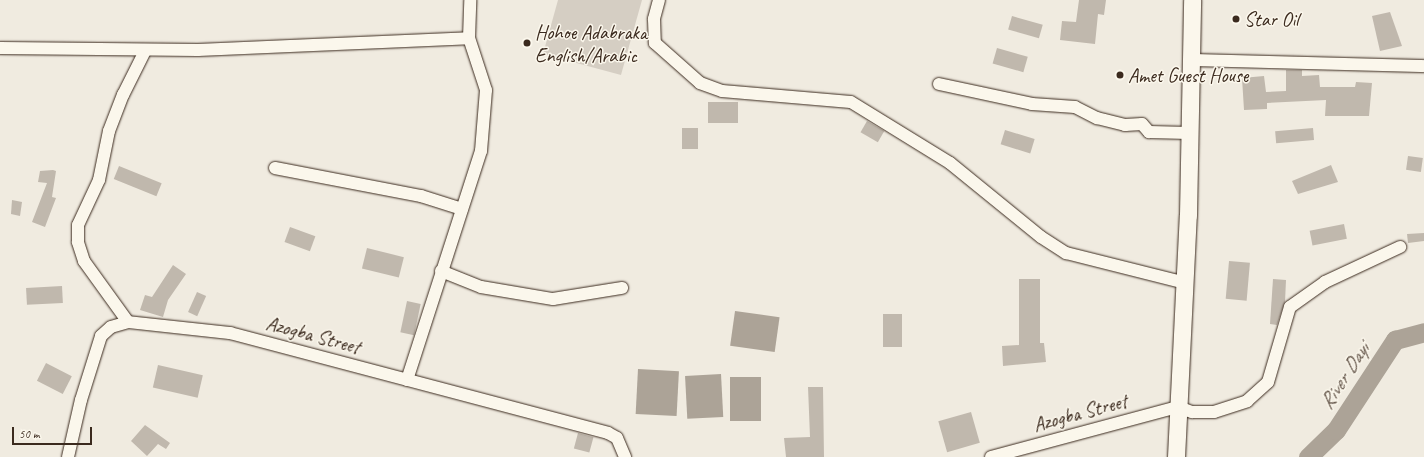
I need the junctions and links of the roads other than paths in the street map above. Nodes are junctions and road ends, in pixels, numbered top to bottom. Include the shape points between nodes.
1 (470, 0) edge
2 (659, 0) edge
3 (1192, 0) edge
4 (469, 38) junction
5 (0, 48) edge
6 (145, 51) junction
7 (1190, 60) junction
8 (1424, 66) edge
9 (939, 84) dead end
10 (1189, 133) junction
11 (275, 168) dead end
12 (462, 209) junction
13 (1400, 247) dead end
14 (441, 271) junction
15 (1185, 283) junction
16 (622, 288) dead end
17 (128, 322) junction
18 (407, 380) junction
19 (1178, 407) junction
20 (68, 457) edge
21 (625, 457) edge
22 (991, 457) edge
23 (1176, 457) edge

1 - 4 street
2 - 15 street via 654,19 655,43 700,83 722,91 851,102 950,163 1041,237 1066,253
3 - 7 highway
4 - 6 street
4 - 12 street via 486,90 486,112 481,151
5 - 6 street
6 - 17 street via 112,124 99,180 78,225 78,242 84,261
7 - 8 street
7 - 10 highway
9 - 10 street via 1032,104 1075,106 1097,118 1125,125 1142,124 1149,132
10 - 15 highway
11 - 12 street via 421,196
12 - 14 street
13 - 19 street via 1318,286 1290,307 1268,382 1247,401 1214,412 1192,412
14 - 16 street via 481,287 554,299
14 - 18 street
15 - 19 highway
17 - 18 street, Azogba Street via 230,333
17 - 20 street, Azogba Street via 111,327 101,336 81,400
18 - 21 street, Azogba Street via 608,433 617,438
19 - 22 street, Azogba Street
19 - 23 highway

